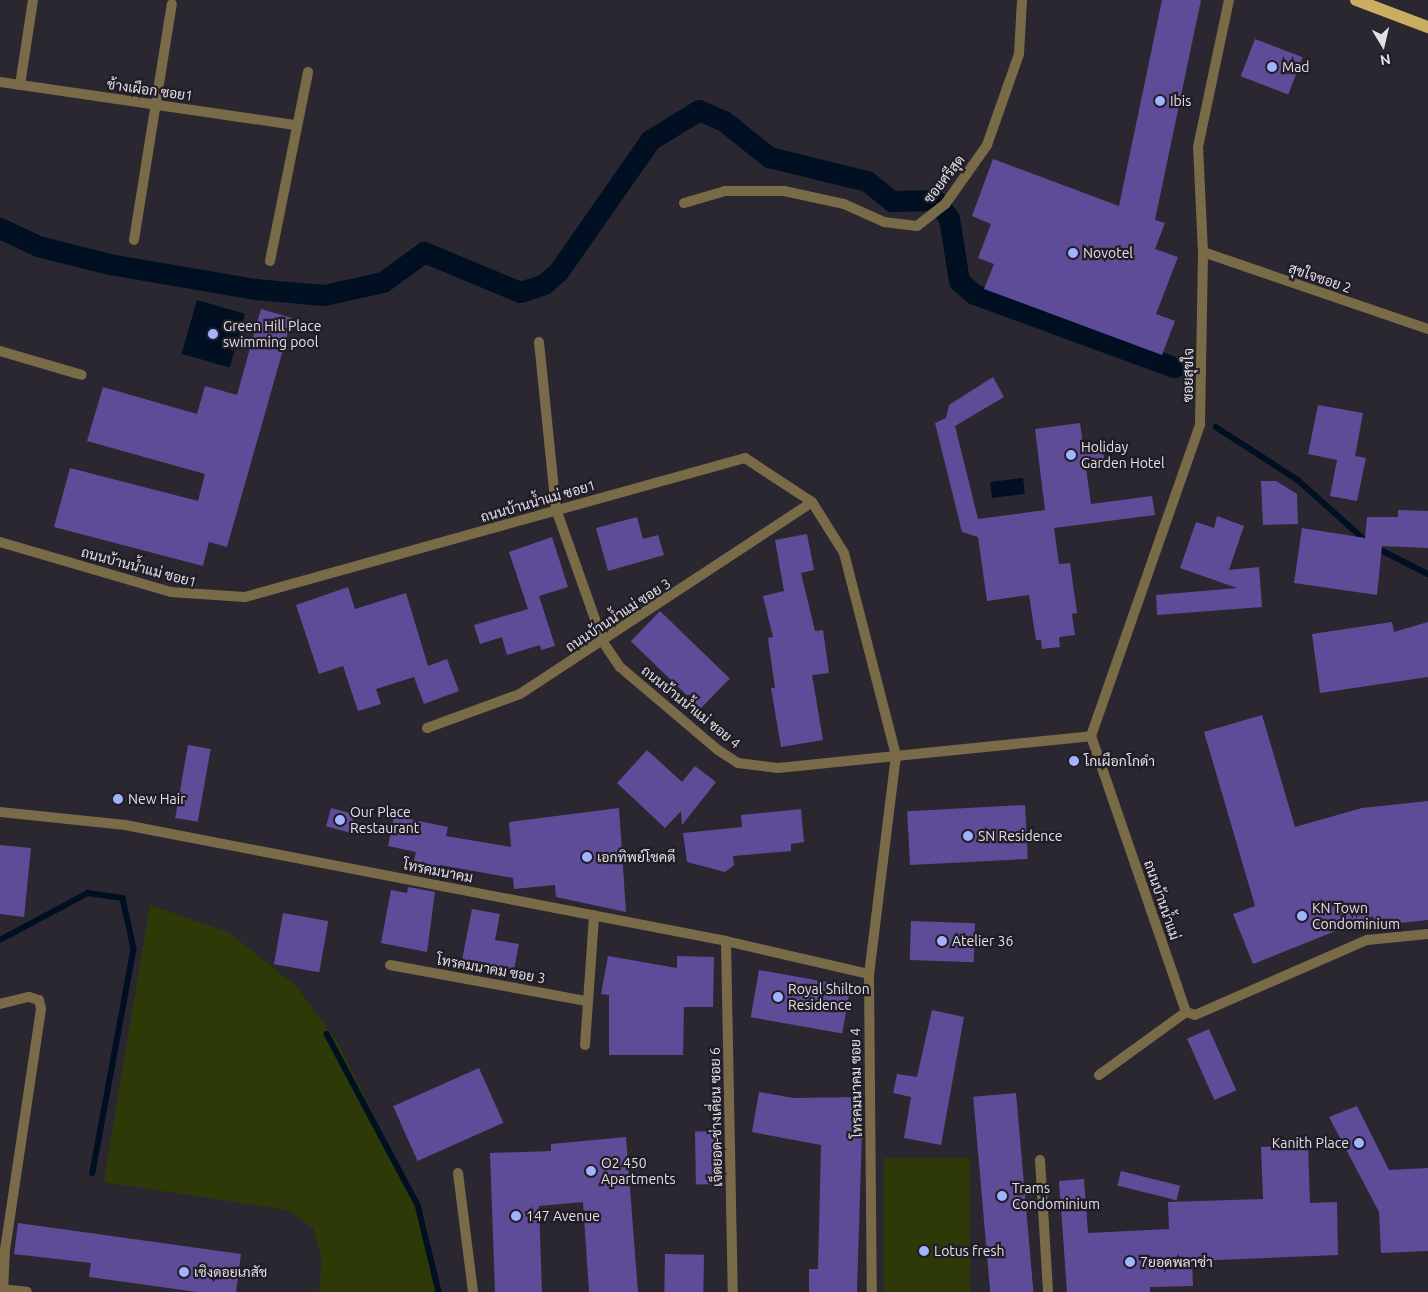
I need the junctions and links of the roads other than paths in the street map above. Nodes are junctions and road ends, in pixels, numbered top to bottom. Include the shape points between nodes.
1 (33, 0) edge
2 (1022, 0) edge
3 (1229, 0) edge
4 (1356, 0) edge
5 (172, 4) dead end
6 (1428, 27) edge
7 (308, 72) dead end
8 (0, 82) edge
9 (20, 85) junction
10 (156, 105) junction
11 (295, 125) junction
12 (684, 203) dead end
13 (134, 240) dead end
14 (1203, 252) junction
15 (270, 261) dead end
16 (1428, 329) edge
17 (539, 342) dead end
18 (0, 352) edge
19 (82, 375) dead end
20 (812, 502) junction
21 (556, 509) junction
22 (0, 542) edge
23 (604, 642) junction
24 (427, 728) dead end
25 (1091, 736) junction
26 (896, 755) junction
27 (0, 812) edge
28 (594, 914) junction
29 (1428, 934) edge
30 (726, 941) junction
31 (390, 965) dead end
32 (868, 974) junction
33 (588, 1001) junction
34 (0, 1004) edge
35 (1186, 1012) junction
36 (585, 1045) dead end
37 (1099, 1076) dead end
38 (1040, 1160) dead end
39 (458, 1173) dead end
40 (2, 1290) edge
41 (27, 1292) edge
42 (473, 1292) edge
43 (733, 1292) edge
44 (872, 1292) edge
45 (1048, 1292) edge

1 - 9 street
2 - 12 street, ซอยศรีสุด via 1020,54 987,145 946,202 917,226 900,226 844,204 784,190 725,191
3 - 14 street, ซอยสุขใจ via 1198,147
4 - 6 main road
5 - 10 street
7 - 11 street
8 - 9 street, ช้างเผือก ซอย1
9 - 10 street, ช้างเผือก ซอย1
10 - 11 street, ช้างเผือก ซอย1
10 - 13 street
11 - 15 street
14 - 16 street, สุขใจซอย 2
14 - 25 street, ซอยสุขใจ via 1199,432
17 - 21 street, ถนนบ้านน้ำแม่ ซอย 4
18 - 19 street
20 - 21 street, ถนนบ้านน้ำแม่ ซอย1 via 745,458
20 - 23 street, ถนนบ้านน้ำแม่ ซอย 3
20 - 26 street, ถนนบ้านน้ำแม่ ซอย1 via 844,553
21 - 22 street, ถนนบ้านน้ำแม่ ซอย1 via 245,597 171,592
21 - 23 street, ถนนบ้านน้ำแม่ ซอย 4
23 - 24 street, ถนนบ้านน้ำแม่ ซอย 3 via 520,694
23 - 26 street, ถนนบ้านน้ำแม่ ซอย 4 via 620,667 738,763 778,768
25 - 26 street
25 - 35 street, ถนนบ้านน้ำแม่
26 - 32 street, โทรคมนาคม ซอย 4
27 - 28 street, โทรคมนาคม via 125,825
28 - 30 street, โทรคมนาคม
28 - 33 street
29 - 35 street via 1367,940 1195,1015
30 - 32 street, โทรคมนาคม
30 - 43 street, เจ็ดยอด-ช่างเคี่ยน ซอย 6
31 - 33 street, โทรคมนาคม ซอย 3
32 - 44 street, โทรคมนาคม ซอย 4
33 - 36 street
34 - 40 street via 29,997 39,1000 41,1010 5,1249
35 - 37 street
38 - 45 street
39 - 42 street
40 - 41 street

